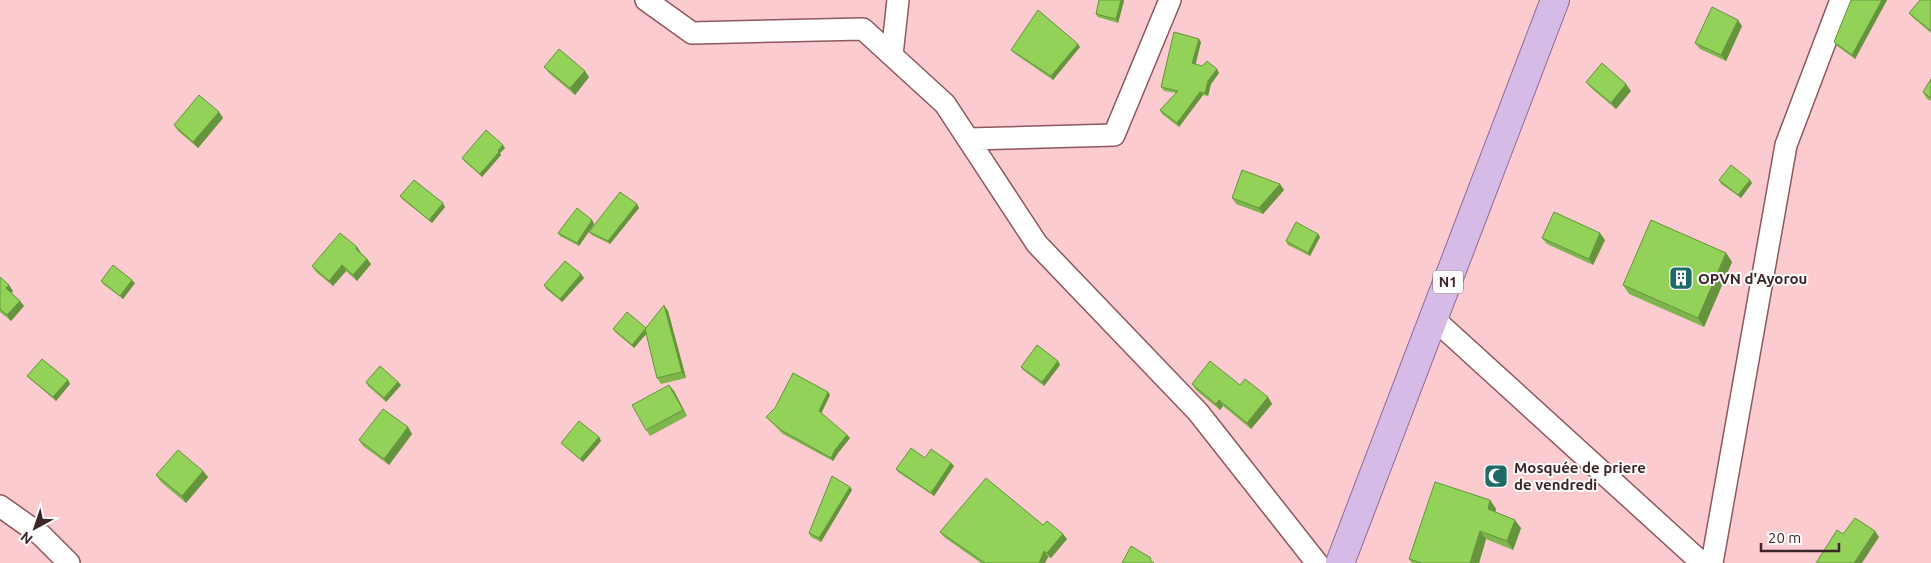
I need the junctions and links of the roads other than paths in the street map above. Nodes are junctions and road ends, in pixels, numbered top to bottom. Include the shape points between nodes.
1 (646, 0) edge
2 (898, 0) edge
3 (1170, 0) edge
4 (1555, 0) edge
5 (1841, 0) edge
6 (892, 55) junction
7 (968, 138) junction
8 (1434, 319) junction
9 (0, 506) edge
10 (69, 563) edge
11 (1317, 563) edge
12 (1340, 563) edge
13 (1702, 563) edge
14 (1712, 563) edge

1 - 6 street via 692,33 863,29
2 - 6 street
3 - 7 street via 1114,135
4 - 8 main road, N1
5 - 14 street via 1786,145
6 - 7 street via 945,104
7 - 11 street via 1037,244 1198,412
8 - 12 main road, N1
8 - 13 street
9 - 10 street via 41,535

